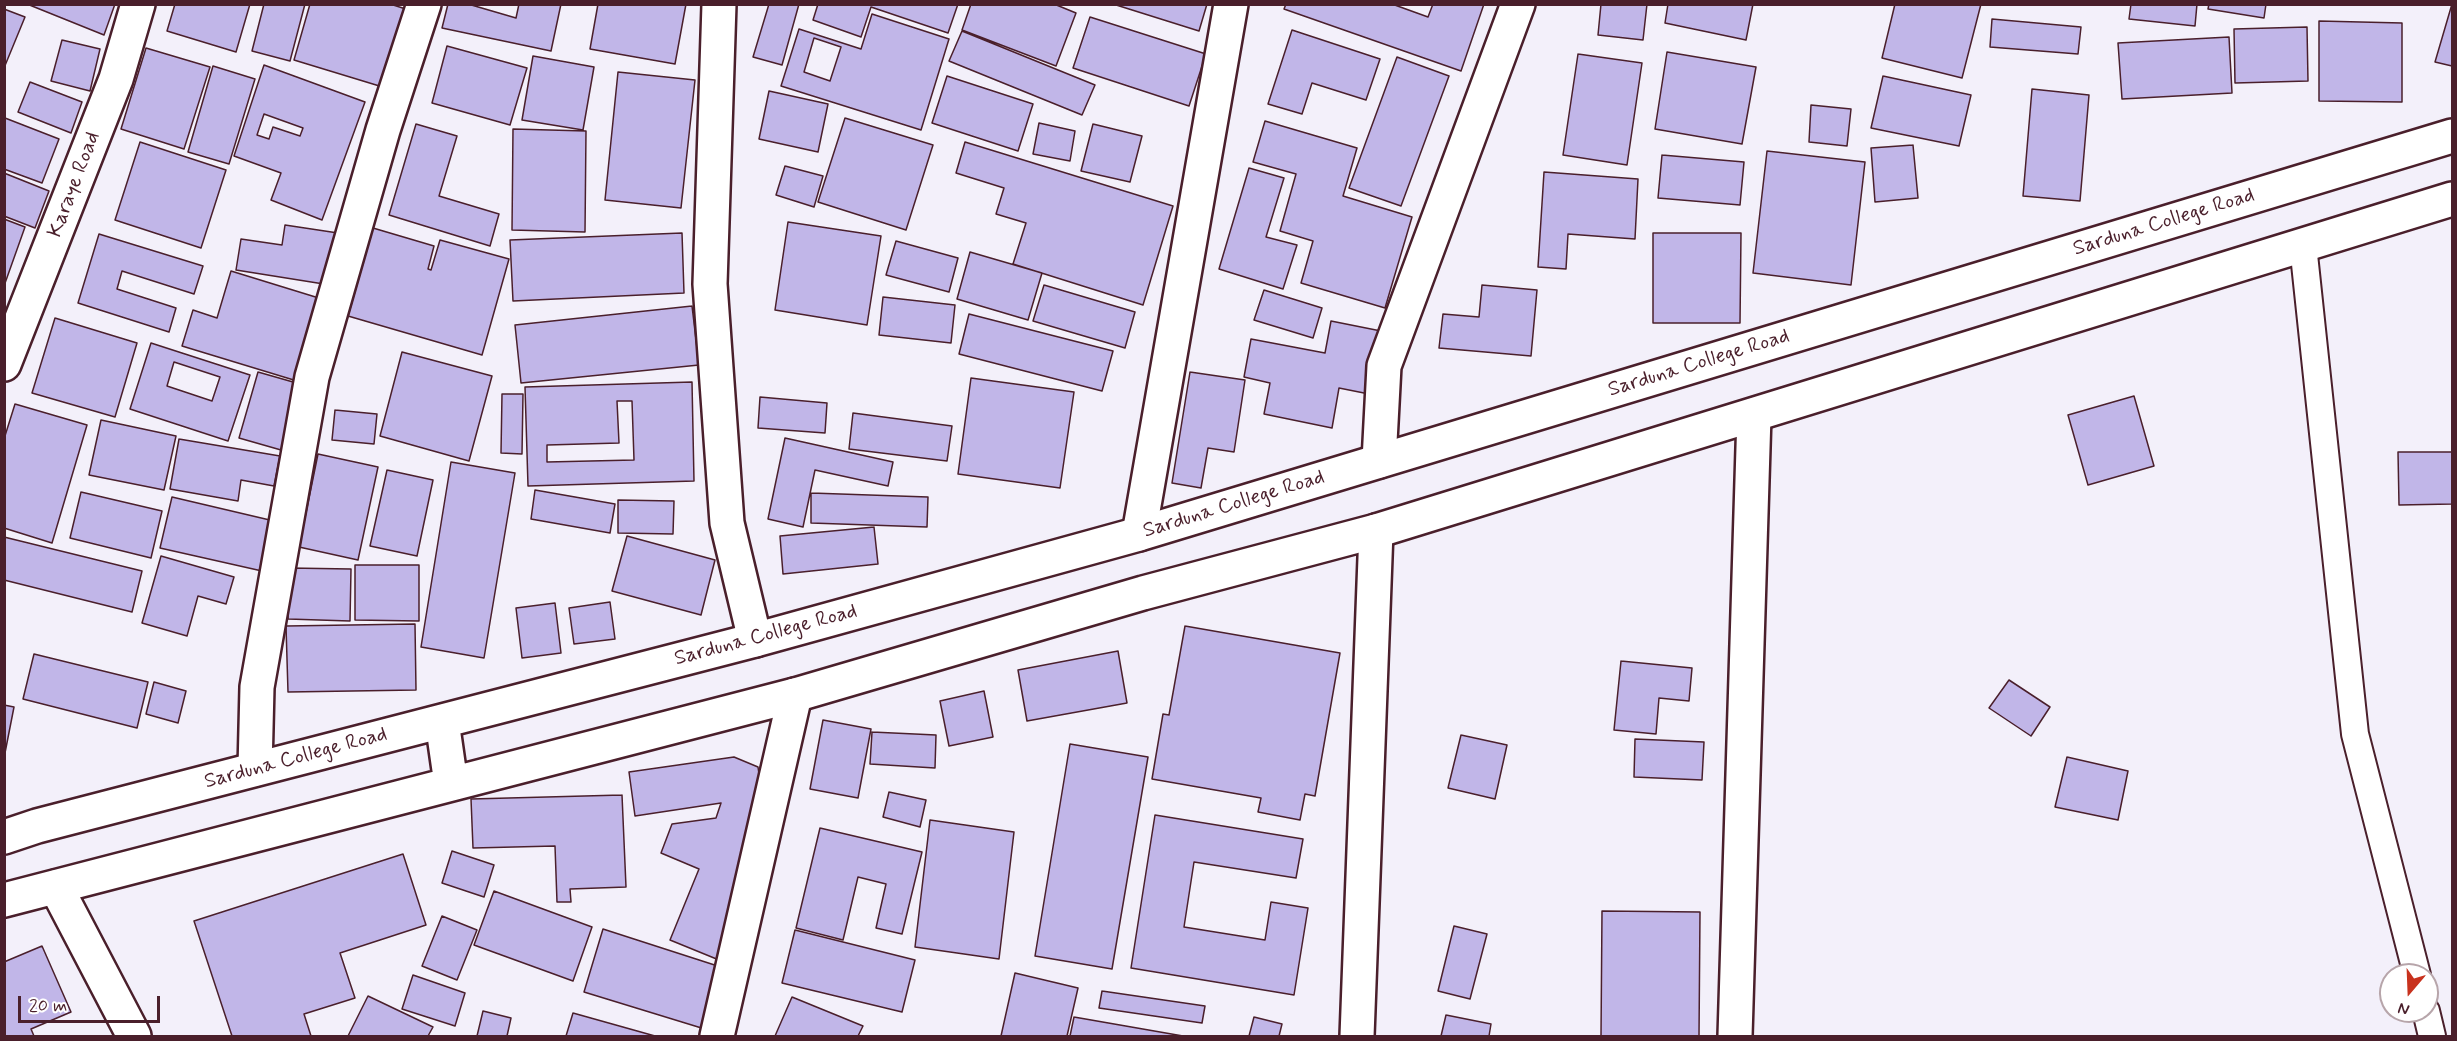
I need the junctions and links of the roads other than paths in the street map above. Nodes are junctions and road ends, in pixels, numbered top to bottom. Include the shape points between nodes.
1 (138, 4) edge
2 (424, 4) edge
3 (718, 4) edge
4 (1231, 4) edge
5 (1518, 4) edge
6 (2452, 136) edge
7 (2452, 199) edge
8 (2303, 245) junction
9 (4, 364) edge
10 (1754, 415) junction
11 (1379, 461) junction
12 (1376, 531) junction
13 (1139, 534) junction
14 (755, 640) junction
15 (795, 695) junction
16 (442, 721) junction
17 (255, 769) junction
18 (451, 784) junction
19 (4, 837) edge
20 (56, 887) junction
21 (4, 900) edge
22 (2414, 963) edge
23 (134, 1036) edge
24 (717, 1036) edge
25 (1357, 1036) edge
26 (1735, 1036) edge

1 - 9 street, Karaye Road via 116,79
2 - 17 street via 383,130 312,377 257,687
3 - 14 street via 710,284 727,523
4 - 13 street
5 - 11 street via 1384,366
6 - 11 street, Sarduna College Road
7 - 8 street
8 - 10 street
8 - 22 lane via 2355,734
10 - 12 street
10 - 26 street
11 - 13 street, Sarduna College Road
12 - 15 street via 1143,593
12 - 25 street
13 - 14 street, Sarduna College Road
14 - 16 street, Sarduna College Road
15 - 18 street
15 - 24 street
16 - 17 street, Sarduna College Road
16 - 18 street
17 - 19 street, Sarduna College Road
18 - 20 street
20 - 21 street
20 - 23 street

